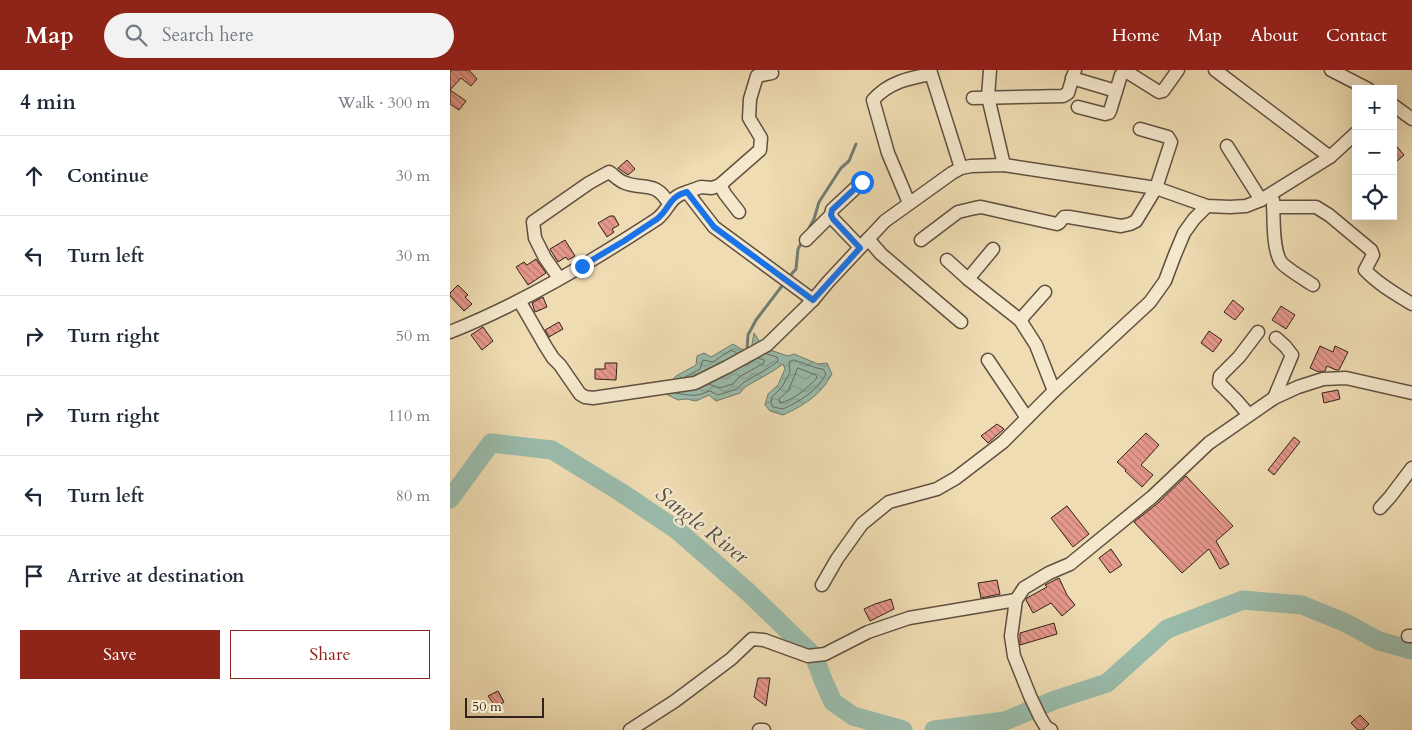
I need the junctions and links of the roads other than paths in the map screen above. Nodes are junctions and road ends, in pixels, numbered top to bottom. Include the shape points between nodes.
1 (990, 70) edge
2 (1178, 70) edge
3 (1215, 70) edge
4 (1331, 70) edge
5 (930, 72) edge
6 (772, 73) dead end
7 (1074, 74) edge
8 (1142, 75) edge
9 (1360, 85) edge
10 (1116, 92) junction
11 (988, 97) junction
12 (973, 98) dead end
13 (1078, 106) dead end
14 (1140, 129) dead end
15 (1352, 137) edge
16 (1227, 146) dead end
17 (1330, 157) junction
18 (1004, 165) junction
19 (961, 168) junction
20 (862, 182) dead end
21 (720, 185) junction
22 (1156, 188) junction
23 (687, 192) junction
24 (1273, 192) junction
25 (1261, 200) junction
26 (908, 203) junction
27 (668, 204) junction
28 (1207, 206) junction
29 (1274, 207) junction
30 (739, 212) dead end
31 (831, 215) junction
32 (806, 240) dead end
33 (921, 240) dead end
34 (864, 243) junction
35 (993, 249) dead end
36 (946, 260) dead end
37 (559, 278) junction
38 (968, 279) junction
39 (1313, 285) dead end
40 (1045, 292) dead end
41 (813, 300) junction
42 (520, 302) junction
43 (1412, 304) edge
44 (1020, 320) junction
45 (962, 322) dead end
46 (450, 332) edge
47 (1258, 332) dead end
48 (1276, 338) dead end
49 (988, 360) dead end
50 (1054, 391) junction
51 (1412, 393) edge
52 (1274, 398) junction
53 (1249, 415) junction
54 (1027, 418) junction
55 (1412, 468) edge
56 (1380, 508) dead end
57 (822, 585) dead end
58 (1016, 600) junction
59 (630, 730) edge
60 (759, 730) edge
61 (764, 730) edge
62 (1051, 730) edge

1 - 11 street
2 - 8 street via 1164,91 1159,92
3 - 17 street
4 - 9 street
5 - 19 street
5 - 26 street via 902,80 874,100 888,153
6 - 21 street via 757,76 750,99 749,118 761,138 760,150
7 - 10 street
7 - 11 street via 1068,93 1063,96
8 - 10 street via 1124,72
10 - 13 street via 1109,113
11 - 12 street
11 - 18 street
14 - 22 street via 1168,137 1171,142
15 - 17 street
16 - 25 street
17 - 24 street
18 - 19 street
18 - 22 street
19 - 26 street
20 - 31 street via 832,210
21 - 23 street
21 - 30 street
22 - 28 street
22 - 33 street via 1136,221 1121,226 1070,217 1064,217 1057,224 981,207 958,212
23 - 27 street via 677,195
23 - 41 street via 714,227
24 - 25 street
24 - 29 street
25 - 28 street via 1230,208
26 - 34 street via 885,220
27 - 37 street via 657,219
27 - 37 street via 655,189 623,182 610,172 589,182 533,222 535,238
28 - 50 street via 1184,233 1165,281 1150,302
29 - 39 street via 1275,241 1281,262
29 - 43 street via 1316,207 1329,215 1371,250 1373,255 1365,270
31 - 32 street
31 - 34 street
34 - 41 street
34 - 45 street via 882,254
35 - 38 street
36 - 38 street
37 - 42 street
38 - 44 street
40 - 44 street
41 - 42 street via 768,344 695,383 593,398 580,394 553,358
42 - 46 street
44 - 50 street via 1036,345
47 - 53 street via 1220,376 1219,383
48 - 52 street via 1292,355
49 - 54 street
50 - 54 street
51 - 52 street via 1346,378 1323,379
52 - 53 street
53 - 58 street via 1209,443 1152,497 1070,564 1024,588
54 - 57 street via 1003,442 956,478 937,489 889,502 862,524
55 - 56 street
58 - 59 street via 909,618 868,632 825,654 808,656 764,640 752,639 732,659 676,701
58 - 62 street via 1011,636 1014,656 1030,696 1046,727
60 - 61 street

